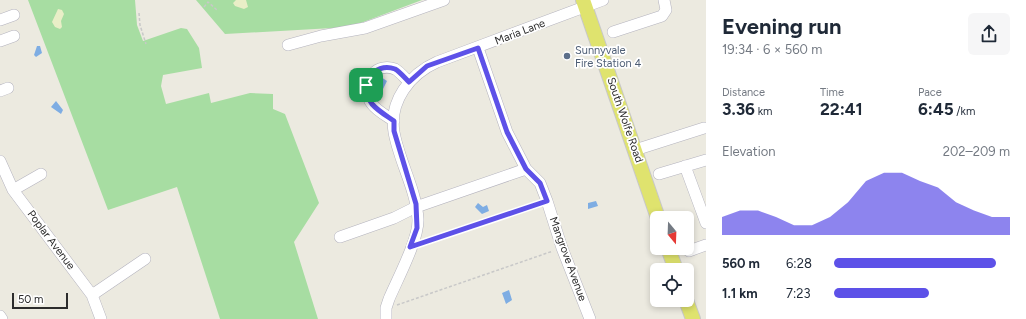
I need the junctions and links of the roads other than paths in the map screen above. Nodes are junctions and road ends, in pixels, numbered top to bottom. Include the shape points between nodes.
1 (444, 0) edge
2 (603, 0) edge
3 (664, 0) edge
4 (585, 3) edge
5 (14, 15) dead end
6 (0, 20) edge
7 (613, 32) dead end
8 (14, 36) dead end
9 (0, 41) edge
10 (288, 45) dead end
11 (478, 48) junction
12 (409, 82) junction
13 (394, 121) junction
14 (704, 128) dead end
15 (635, 150) junction
16 (706, 160) edge
17 (0, 161) edge
18 (685, 166) junction
19 (526, 169) junction
20 (41, 174) dead end
21 (659, 174) dead end
22 (13, 190) junction
23 (416, 207) junction
24 (656, 211) edge
25 (706, 223) edge
26 (340, 237) dead end
27 (706, 245) edge
28 (694, 249) edge
29 (145, 260) dead end
30 (92, 295) junction
31 (689, 307) edge
32 (386, 314) edge
33 (0, 316) edge
34 (2, 319) edge
35 (101, 319) edge
36 (590, 319) edge
37 (693, 319) edge

1 - 10 street via 365,28
2 - 4 street, Maria Lane
3 - 7 street via 666,10 662,16
4 - 11 street, Maria Lane
4 - 15 main road, South Wolfe Road
5 - 6 street
8 - 9 street
11 - 12 street, Maria Lane via 437,62 419,72
11 - 19 street, Mangrove Avenue via 507,132
12 - 13 street, Maria Lane via 399,96
12 - 13 street via 390,69 378,70 369,77 366,85 372,103
13 - 23 street, Maria Lane via 394,131
14 - 15 street
15 - 24 main road, South Wolfe Road
16 - 18 street
17 - 22 street, Poplar Avenue
18 - 21 street
18 - 25 street
19 - 23 street
19 - 36 street, Mangrove Avenue via 540,183
20 - 22 street
22 - 30 street, Poplar Avenue
23 - 26 street via 394,218
23 - 32 street, Maria Lane via 417,228
27 - 28 street
29 - 30 street
30 - 35 street, Poplar Avenue
31 - 37 main road
33 - 34 street

